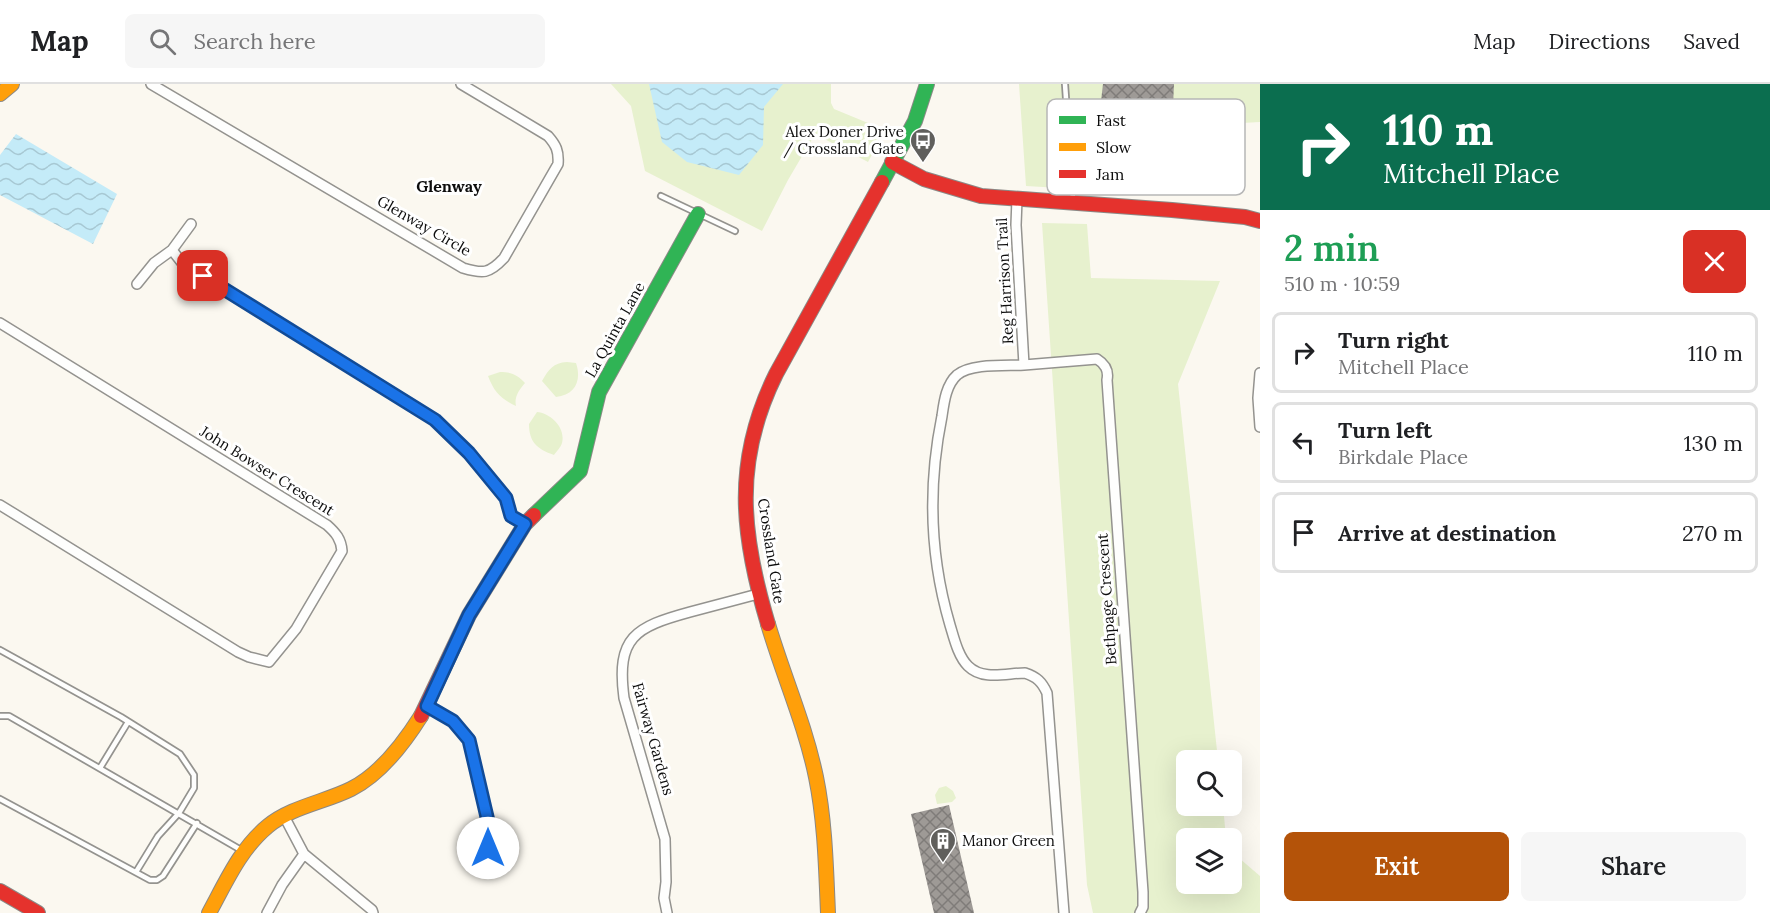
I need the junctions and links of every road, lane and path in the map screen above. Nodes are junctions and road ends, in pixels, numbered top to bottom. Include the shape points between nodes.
1 (12, 84) edge
2 (151, 84) edge
3 (461, 84) edge
4 (927, 84) edge
5 (1065, 84) edge
6 (0, 94) edge
7 (1066, 99) edge
8 (892, 162) junction
9 (1072, 195) edge
10 (661, 196) dead end
11 (1017, 199) junction
12 (1073, 203) junction
13 (698, 214) junction
14 (1260, 221) edge
15 (191, 224) dead end
16 (735, 231) dead end
17 (172, 250) junction
18 (137, 284) dead end
19 (0, 323) edge
20 (1024, 365) junction
21 (1260, 374) edge
22 (1260, 427) edge
23 (0, 505) edge
24 (525, 524) junction
25 (758, 594) junction
26 (0, 650) edge
27 (427, 706) junction
28 (0, 716) edge
29 (128, 722) junction
30 (100, 768) junction
31 (0, 799) edge
32 (179, 813) junction
33 (284, 816) junction
34 (196, 824) junction
35 (243, 851) junction
36 (304, 854) junction
37 (484, 863) dead end
38 (136, 872) junction
39 (0, 891) edge
40 (38, 913) edge
41 (209, 913) edge
42 (267, 913) edge
43 (373, 913) edge
44 (667, 913) edge
45 (828, 913) edge
46 (1064, 913) edge
47 (1140, 913) edge

1 - 6 street
2 - 3 street, Glenway Circle via 463,268 480,273 495,268 504,258 558,164 559,153 548,136
4 - 8 street, Crossland Gate
5 - 7 lane
8 - 11 street via 924,179 981,196
8 - 25 street, Crossland Gate via 768,388 754,430 746,465 745,496
9 - 12 lane
10 - 13 lane
11 - 12 street
11 - 20 street, Reg Harrison Trail
12 - 14 street
13 - 16 lane
13 - 24 street, La Quinta Lane via 599,392 580,471
15 - 17 street
17 - 18 street via 154,263
17 - 24 street via 183,264 435,420 506,498 511,516
19 - 23 street, John Bowser Crescent via 327,525 341,541 342,551 296,630 269,662 238,652
20 - 46 street, Reg Harrison Trail via 969,368 951,383 935,457 934,531 942,594 963,660 981,674 1032,675 1047,693
20 - 47 street, Bethpage Crescent via 1097,359 1108,374 1143,892
21 - 22 street
24 - 27 street via 469,615
25 - 44 street, Fairway Gardens via 660,619 635,634 622,658 624,698 665,839
25 - 45 street, Crossland Gate via 812,757 824,829
26 - 29 lane
27 - 33 street via 411,732 378,769 353,788
27 - 37 street via 453,721 469,740 491,834
28 - 30 lane via 9,716
29 - 30 lane
29 - 32 lane via 180,754 194,775 194,788
30 - 32 lane
31 - 38 lane
32 - 34 lane
32 - 38 lane via 158,836
33 - 35 street
33 - 36 street
34 - 35 lane
34 - 38 lane via 163,876 150,880
35 - 41 street
36 - 42 street
36 - 43 street
39 - 40 street

